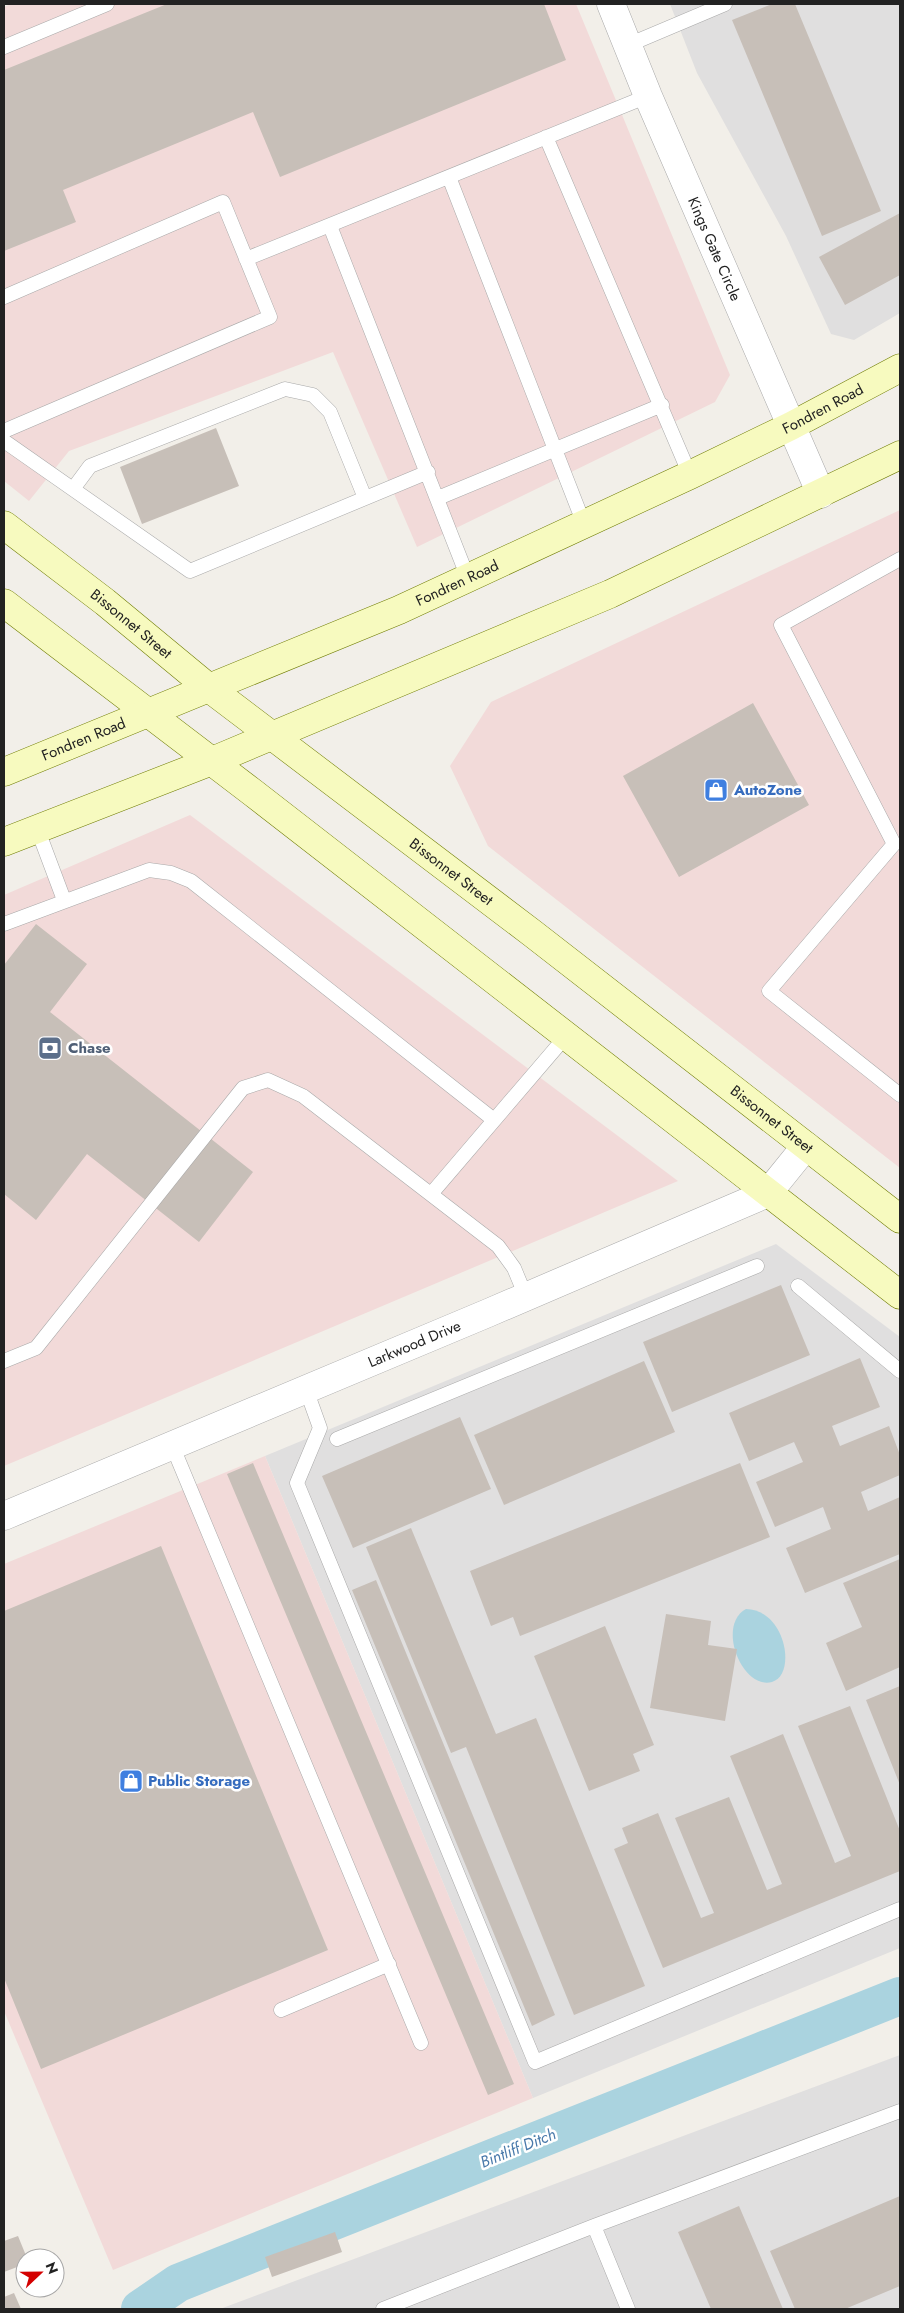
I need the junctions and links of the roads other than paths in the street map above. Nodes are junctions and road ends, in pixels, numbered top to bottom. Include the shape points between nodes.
1 (107, 4) edge
2 (611, 4) edge
3 (725, 4) edge
4 (628, 45) junction
5 (4, 47) edge
6 (648, 96) junction
7 (546, 137) junction
8 (449, 177) junction
9 (330, 226) junction
10 (246, 259) junction
11 (4, 297) edge
12 (900, 368) edge
13 (662, 405) junction
14 (791, 426) junction
15 (4, 431) edge
16 (4, 441) edge
17 (555, 450) junction
18 (900, 455) edge
19 (428, 472) junction
20 (690, 475) junction
21 (73, 489) junction
22 (822, 494) junction
23 (365, 498) junction
24 (438, 498) junction
25 (584, 524) junction
26 (4, 525) edge
27 (900, 559) edge
28 (468, 578) junction
29 (4, 603) edge
30 (209, 688) junction
31 (148, 714) junction
32 (273, 734) junction
33 (212, 761) junction
34 (4, 772) edge
35 (37, 828) junction
36 (4, 842) edge
37 (64, 900) junction
38 (4, 924) edge
39 (567, 1035) junction
40 (900, 1095) edge
41 (494, 1120) junction
42 (806, 1146) junction
43 (768, 1192) junction
44 (431, 1194) junction
45 (900, 1220) edge
46 (757, 1266) dead end
47 (798, 1286) dead end
48 (900, 1295) edge
49 (526, 1297) junction
50 (4, 1361) edge
51 (900, 1371) edge
52 (306, 1389) junction
53 (336, 1439) dead end
54 (172, 1445) junction
55 (4, 1516) edge
56 (900, 1909) edge
57 (389, 1964) junction
58 (281, 2010) dead end
59 (421, 2043) dead end
60 (900, 2111) edge
61 (594, 2226) junction
62 (383, 2309) edge
63 (628, 2309) edge

1 - 5 lane
2 - 4 street, Kings Gate Circle
3 - 4 lane
4 - 6 street, Kings Gate Circle
6 - 7 lane
6 - 14 street, Kings Gate Circle
7 - 8 lane
7 - 13 lane
8 - 9 lane
8 - 17 lane
9 - 10 lane
9 - 19 lane
10 - 11 lane via 224,202
10 - 15 lane via 270,317
12 - 14 main road, Fondren Road
13 - 17 lane
13 - 20 lane
14 - 20 main road, Fondren Road
14 - 22 street, Kings Gate Circle
16 - 21 lane
17 - 24 lane
17 - 25 lane
18 - 22 main road
19 - 23 lane
19 - 24 lane
20 - 25 main road, Fondren Road
21 - 23 lane via 190,571
21 - 23 lane via 90,466 285,389 313,395 330,412
22 - 32 main road via 610,594
24 - 28 lane
25 - 28 main road, Fondren Road
26 - 30 main road, Bissonnet Street via 105,602
27 - 40 lane via 781,625 894,844 769,991
28 - 30 main road, Fondren Road
29 - 31 main road
30 - 31 main road, Fondren Road
30 - 32 main road, Bissonnet Street
31 - 33 main road
31 - 34 main road, Fondren Road
32 - 33 main road
32 - 42 main road, Bissonnet Street
33 - 35 main road
33 - 39 main road
35 - 36 main road
35 - 37 lane
37 - 38 lane
37 - 41 lane via 150,870 171,873 191,881
39 - 41 lane
39 - 43 main road
41 - 44 lane
42 - 43 street, Larkwood Drive
42 - 45 main road, Bissonnet Street
43 - 48 main road
43 - 49 street, Larkwood Drive
44 - 49 lane via 498,1246 514,1268
44 - 50 lane via 303,1096 268,1080 243,1088 36,1348
46 - 53 lane
47 - 51 lane
49 - 52 street, Larkwood Drive
52 - 54 street, Larkwood Drive
52 - 56 lane via 320,1428 297,1483 535,2062
54 - 55 street, Larkwood Drive
54 - 57 lane
57 - 58 lane
57 - 59 lane
60 - 61 lane
61 - 62 lane
61 - 63 lane

